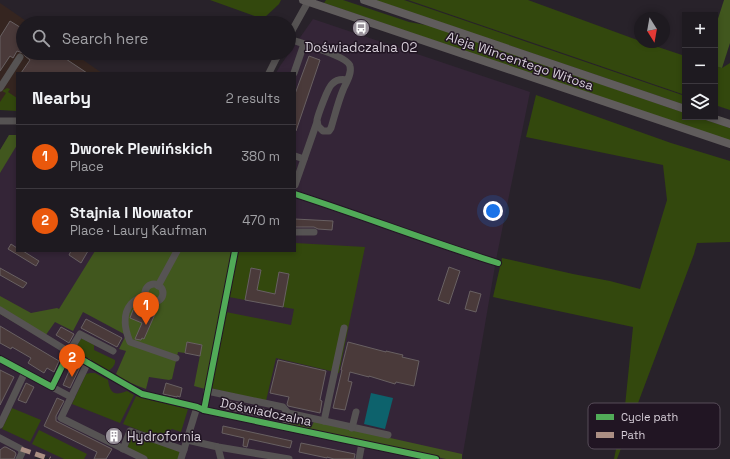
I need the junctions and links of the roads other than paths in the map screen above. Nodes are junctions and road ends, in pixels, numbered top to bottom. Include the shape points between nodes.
1 (364, 0) edge
2 (307, 1) edge
3 (296, 22) edge
4 (296, 41) edge
5 (304, 44) junction
6 (18, 60) edge
7 (276, 60) edge
8 (270, 72) edge
9 (294, 72) edge
10 (347, 80) junction
11 (0, 88) edge
12 (682, 108) edge
13 (718, 120) edge
14 (0, 121) edge
15 (16, 121) edge
16 (317, 122) junction
17 (730, 124) edge
18 (730, 144) edge
19 (296, 156) edge
20 (304, 159) junction
21 (296, 182) edge
22 (296, 194) edge
23 (296, 232) edge
24 (314, 232) dead end
25 (176, 252) edge
26 (235, 252) edge
27 (498, 263) dead end
28 (158, 286) junction
29 (145, 295) junction
30 (0, 310) edge
31 (344, 328) dead end
32 (113, 351) dead end
33 (69, 352) junction
34 (176, 358) dead end
35 (0, 359) edge
36 (88, 362) junction
37 (25, 372) junction
38 (52, 387) junction
39 (207, 391) junction
40 (71, 397) junction
41 (200, 409) junction
42 (356, 412) dead end
43 (288, 413) junction
44 (324, 421) junction
45 (0, 424) edge
46 (285, 427) junction
47 (352, 428) junction
48 (388, 435) dead end
49 (0, 438) edge
50 (187, 440) junction
51 (362, 443) junction
52 (218, 447) junction
53 (123, 449) junction
54 (184, 450) junction
55 (19, 459) edge
56 (144, 459) edge
57 (181, 459) edge
58 (221, 459) edge
59 (289, 459) edge
60 (359, 459) edge
61 (436, 459) edge

1 - 12 main road, Aleja Wincentego Witosa
2 - 3 street
2 - 18 main road, Aleja Wincentego Witosa
4 - 5 street
5 - 9 street
5 - 10 street via 339,57 349,64
6 - 11 street
7 - 8 street
10 - 16 street via 342,79 331,84
10 - 16 street via 329,131 323,131
13 - 17 main road
14 - 15 street
16 - 20 street
19 - 20 street
20 - 21 street
22 - 27 street
23 - 24 street
25 - 28 street
26 - 39 street, Doświadczalna
28 - 29 street via 148,287
28 - 29 street via 163,294 158,301 151,302
29 - 34 street via 131,304 127,312 126,331 130,342
30 - 33 street
31 - 44 street
32 - 33 street via 80,334
33 - 36 street
33 - 38 street
35 - 37 street
36 - 40 street
36 - 41 street via 142,394
37 - 38 street
37 - 45 street
38 - 40 street
39 - 41 street, Doświadczalna
39 - 43 street via 283,407
40 - 53 street via 61,418
41 - 46 street, Doświadczalna
41 - 50 street
42 - 47 street
43 - 44 street
43 - 46 street
44 - 47 street
46 - 51 street, Doświadczalna
47 - 48 street
49 - 55 street via 21,449
50 - 52 street
50 - 54 street
51 - 60 street
51 - 61 street, Doświadczalna
52 - 58 street
52 - 59 street
53 - 54 street via 130,431
53 - 56 street
54 - 57 street

